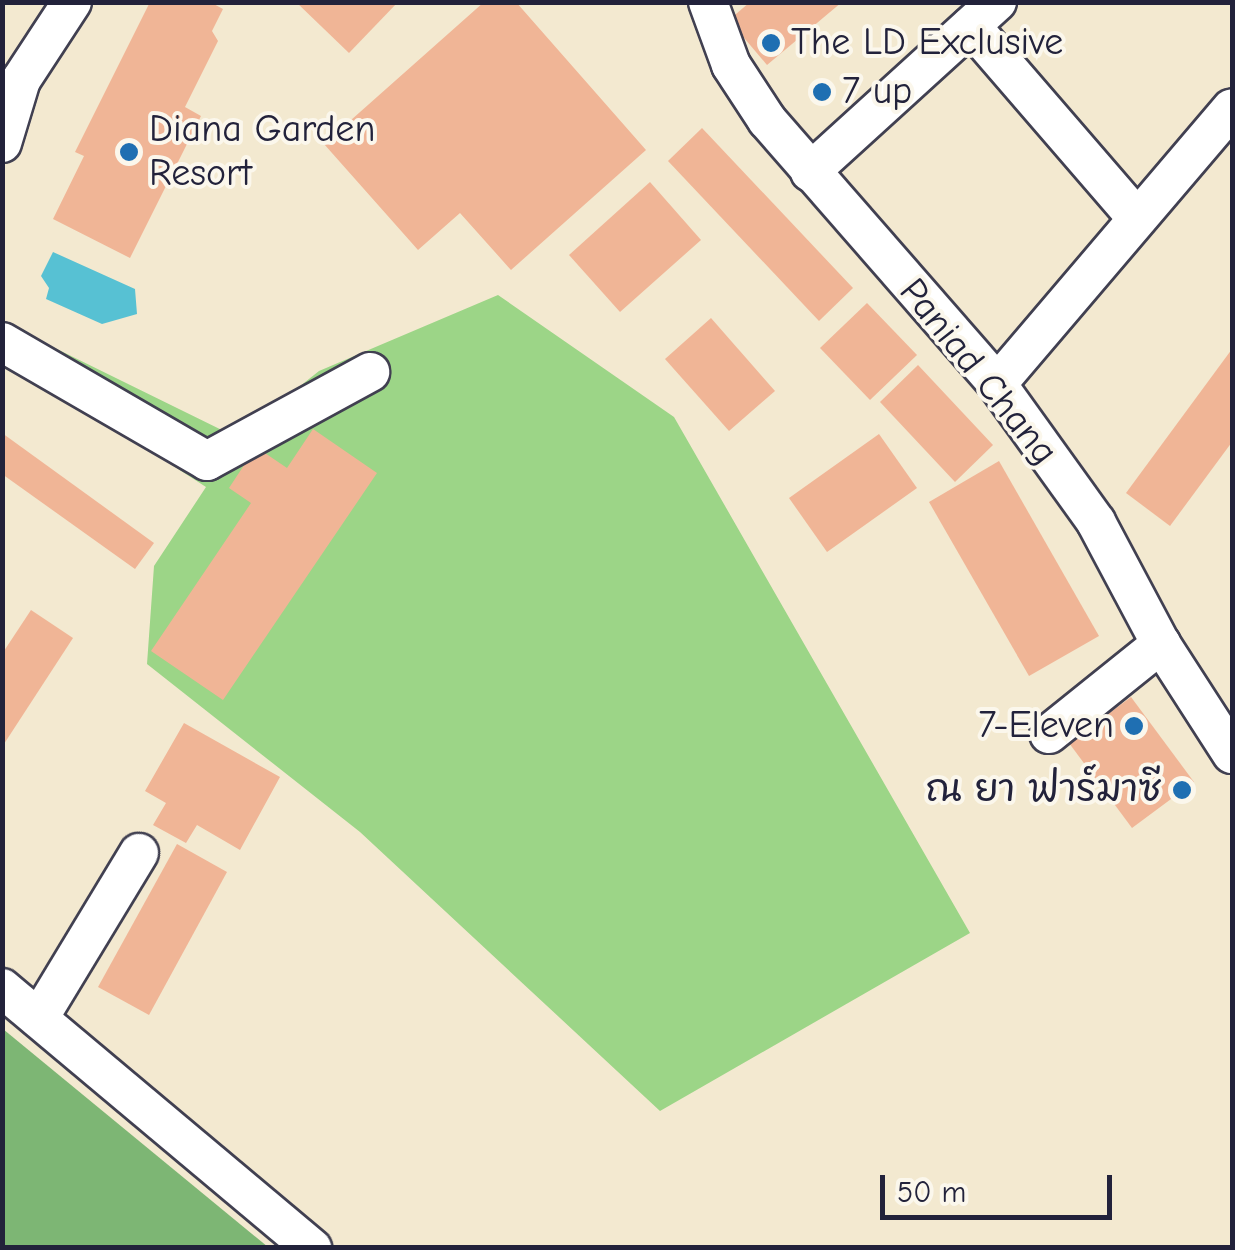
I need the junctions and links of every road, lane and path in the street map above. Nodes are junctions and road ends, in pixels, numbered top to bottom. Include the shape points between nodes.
1 (72, 2) edge
2 (708, 2) edge
3 (984, 14) edge
4 (1232, 108) edge
5 (2, 143) edge
6 (810, 172) junction
7 (1138, 218) junction
8 (2, 342) edge
9 (370, 372) dead end
10 (996, 384) junction
11 (1161, 644) junction
12 (1050, 734) dead end
13 (1232, 754) edge
14 (139, 854) dead end
15 (2, 988) edge
16 (40, 1018) junction
17 (312, 1248) edge

1 - 5 street via 22,80
2 - 6 street, Paniad Chang via 731,65
3 - 6 street
3 - 7 street
4 - 7 street
6 - 10 street, Paniad Chang
7 - 10 street
8 - 9 street via 207,461
10 - 11 street, Paniad Chang via 1096,522
11 - 12 street
11 - 13 street, Paniad Chang
14 - 16 street
15 - 16 street
16 - 17 street

